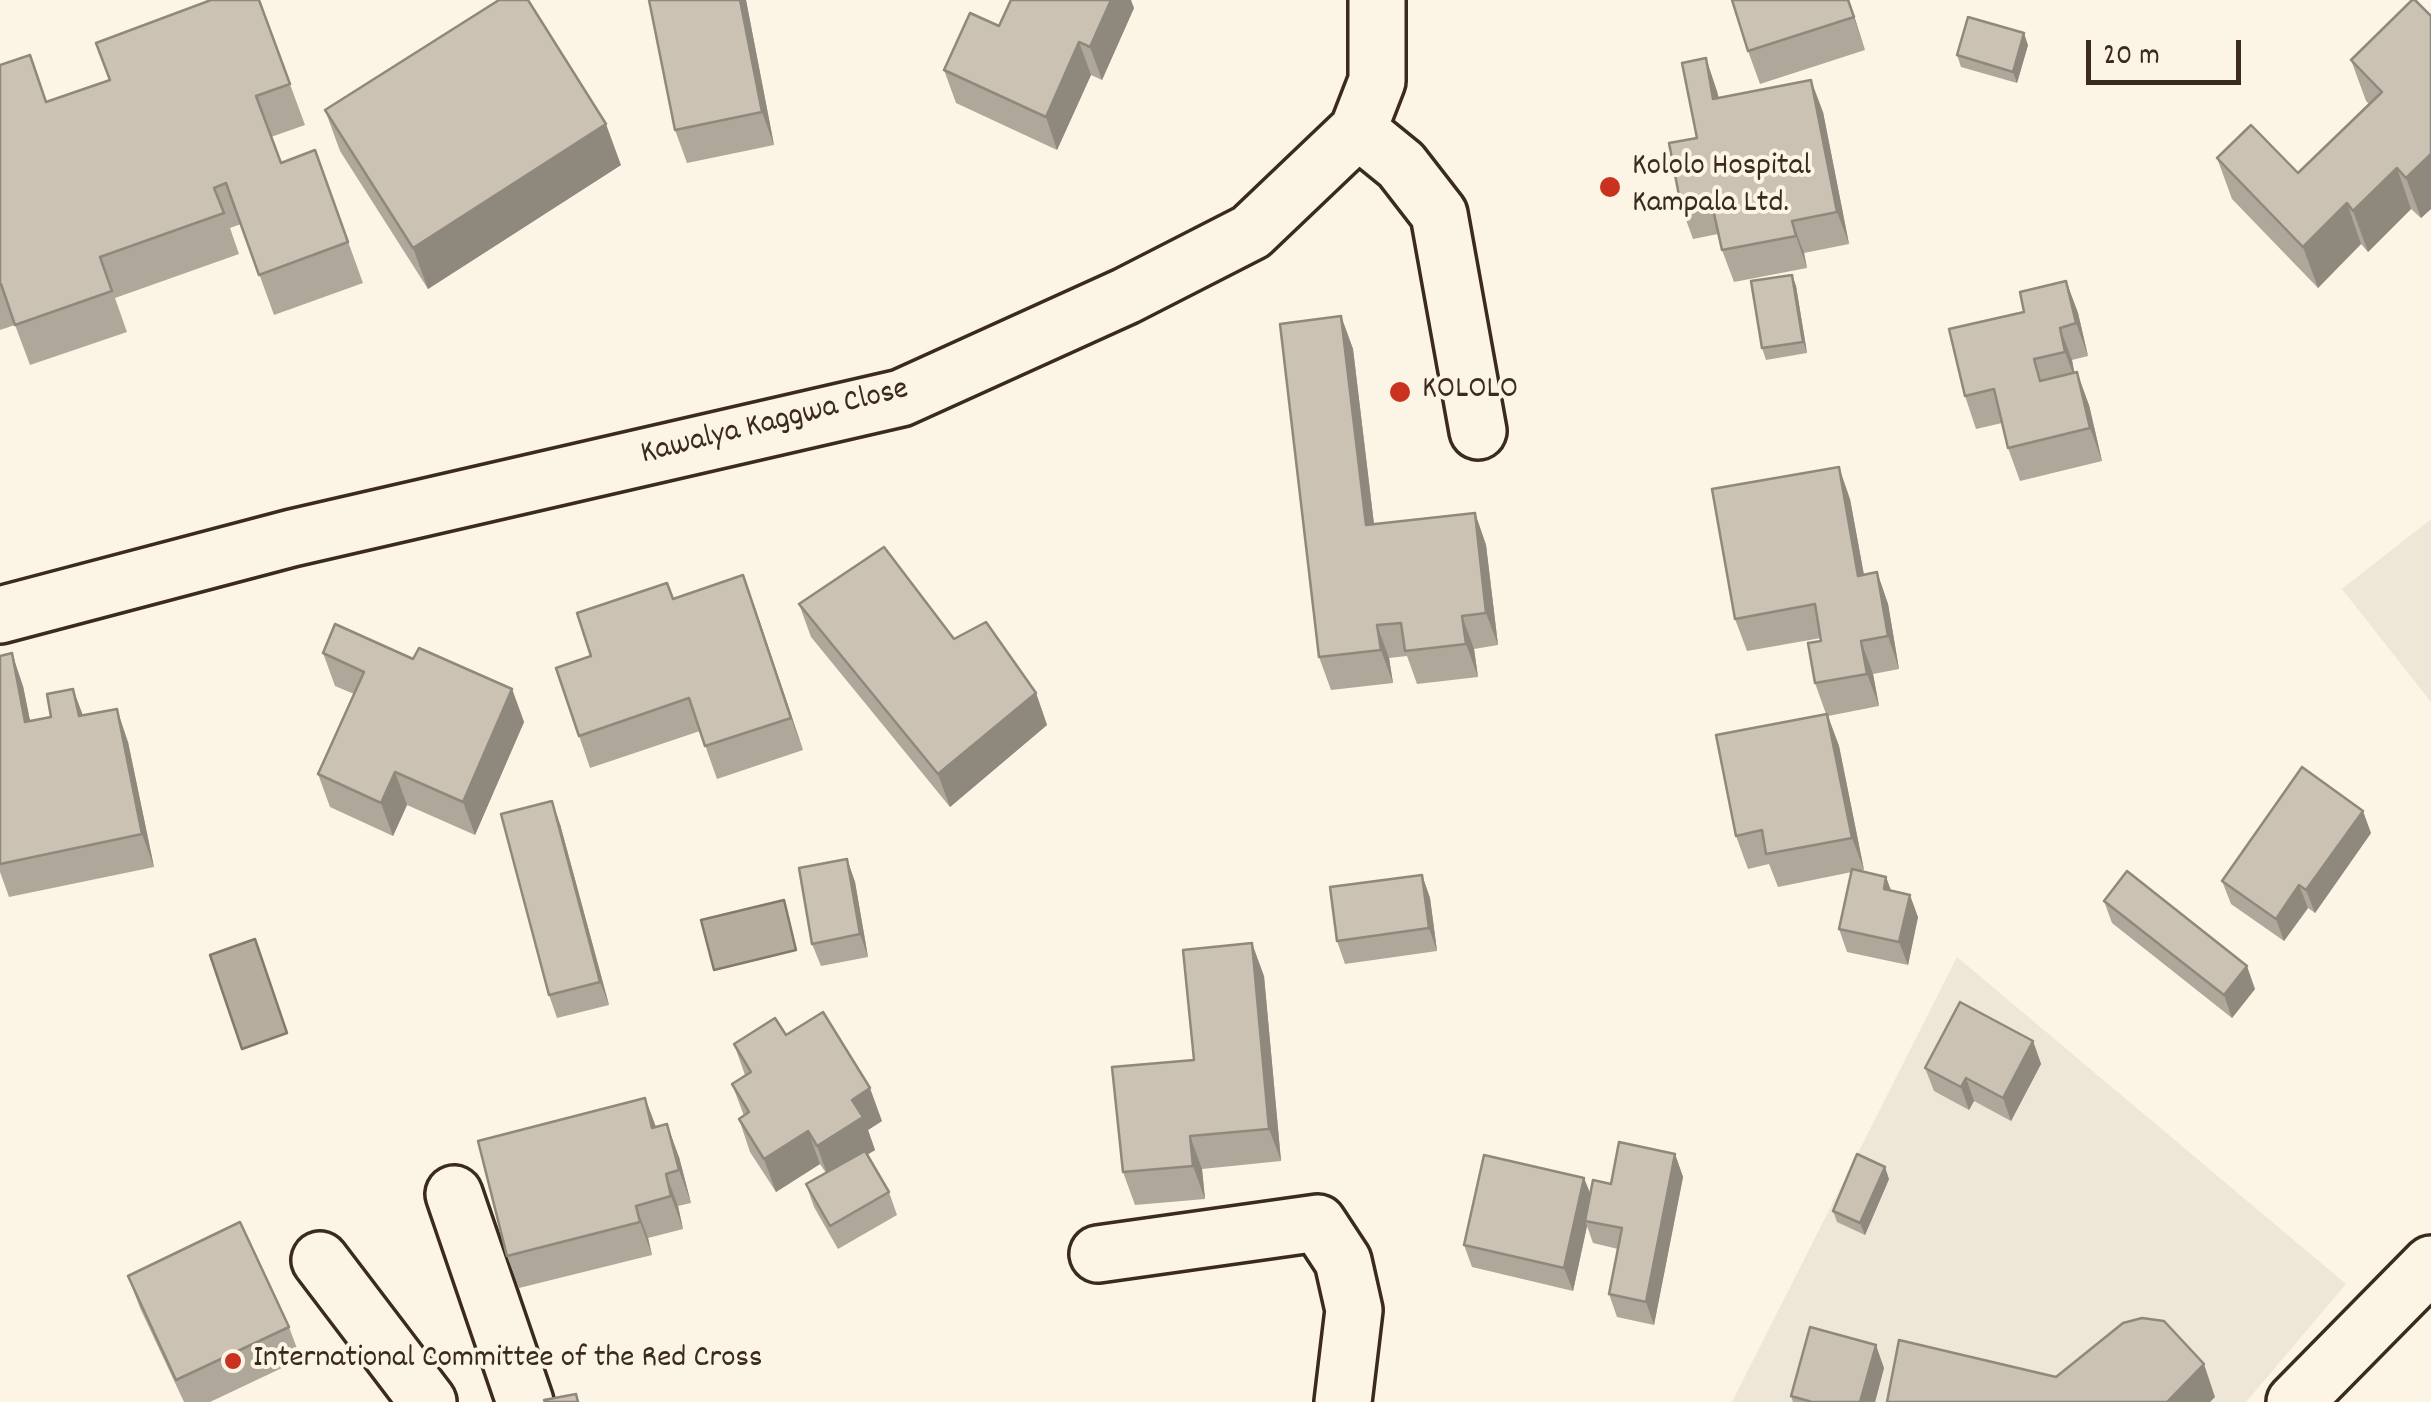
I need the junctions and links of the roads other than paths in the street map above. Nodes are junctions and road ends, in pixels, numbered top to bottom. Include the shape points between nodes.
1 (1377, 0) edge
2 (1358, 130) junction
3 (1478, 431) dead end
4 (0, 615) edge
5 (454, 1194) dead end
6 (1098, 1254) dead end
7 (320, 1260) dead end
8 (2431, 1264) edge
9 (428, 1402) edge
10 (524, 1402) edge
11 (1343, 1402) edge
12 (2295, 1402) edge

1 - 2 street, Kawalya Kaggwa Close via 1377,81
2 - 3 street via 1401,165 1439,214
2 - 4 street, Kawalya Kaggwa Close via 1251,232 901,398 292,538
5 - 10 street
6 - 11 street via 1318,1223 1343,1260 1354,1310
7 - 9 street
8 - 12 street

